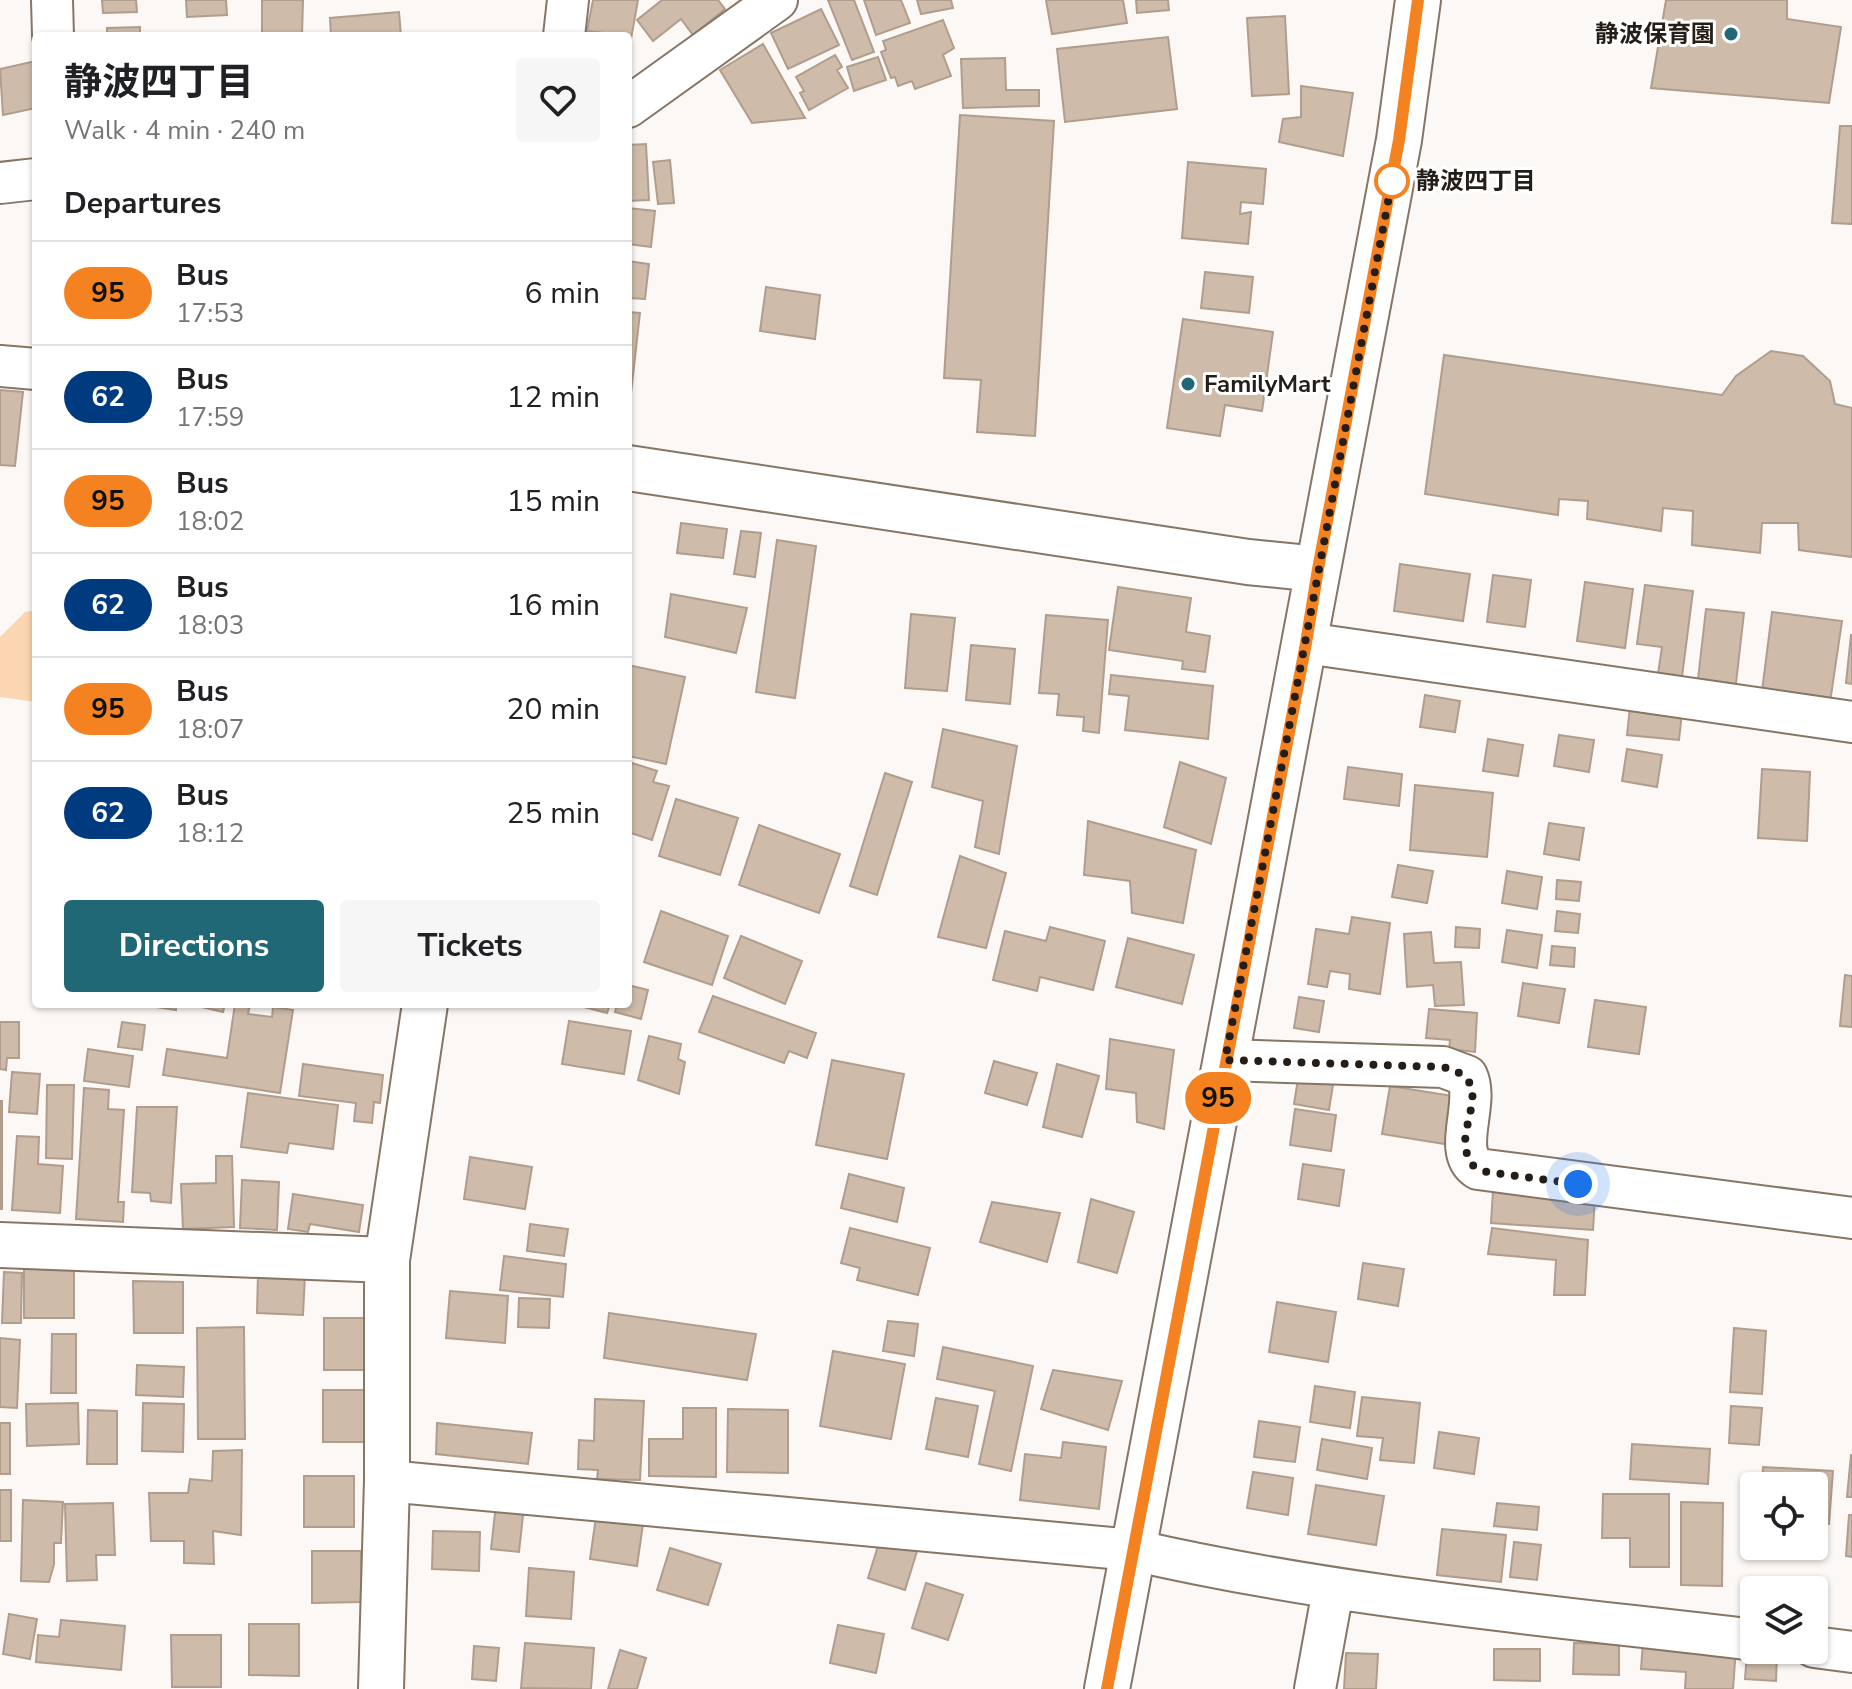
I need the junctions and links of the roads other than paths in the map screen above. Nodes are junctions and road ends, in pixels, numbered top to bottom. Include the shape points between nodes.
1 (52, 0) edge
2 (568, 0) edge
3 (777, 0) edge
4 (1418, 0) edge
5 (53, 32) edge
6 (564, 32) edge
7 (632, 104) edge
8 (32, 179) edge
9 (0, 183) edge
10 (0, 366) edge
11 (32, 369) edge
12 (632, 469) edge
13 (1318, 569) junction
14 (1306, 643) junction
15 (1852, 722) edge
16 (424, 1008) edge
17 (1225, 1060) junction
18 (1852, 1218) edge
19 (0, 1245) edge
20 (387, 1260) junction
21 (387, 1481) junction
22 (1133, 1550) junction
23 (1333, 1590) junction
24 (1740, 1638) edge
25 (1828, 1649) edge
26 (1852, 1652) edge
27 (381, 1689) edge
28 (1107, 1689) edge
29 (1315, 1689) edge

1 - 5 street
2 - 6 street
3 - 7 street
4 - 13 street via 1399,140
8 - 9 street
10 - 11 street
12 - 13 street
13 - 14 street
14 - 15 street
14 - 17 street
16 - 20 street
17 - 18 street via 1458,1070 1471,1085 1465,1150 1478,1169
17 - 22 street
19 - 20 street
20 - 21 street
21 - 22 street
21 - 27 street
22 - 23 street
22 - 28 street
23 - 24 street
23 - 29 street
25 - 26 street

